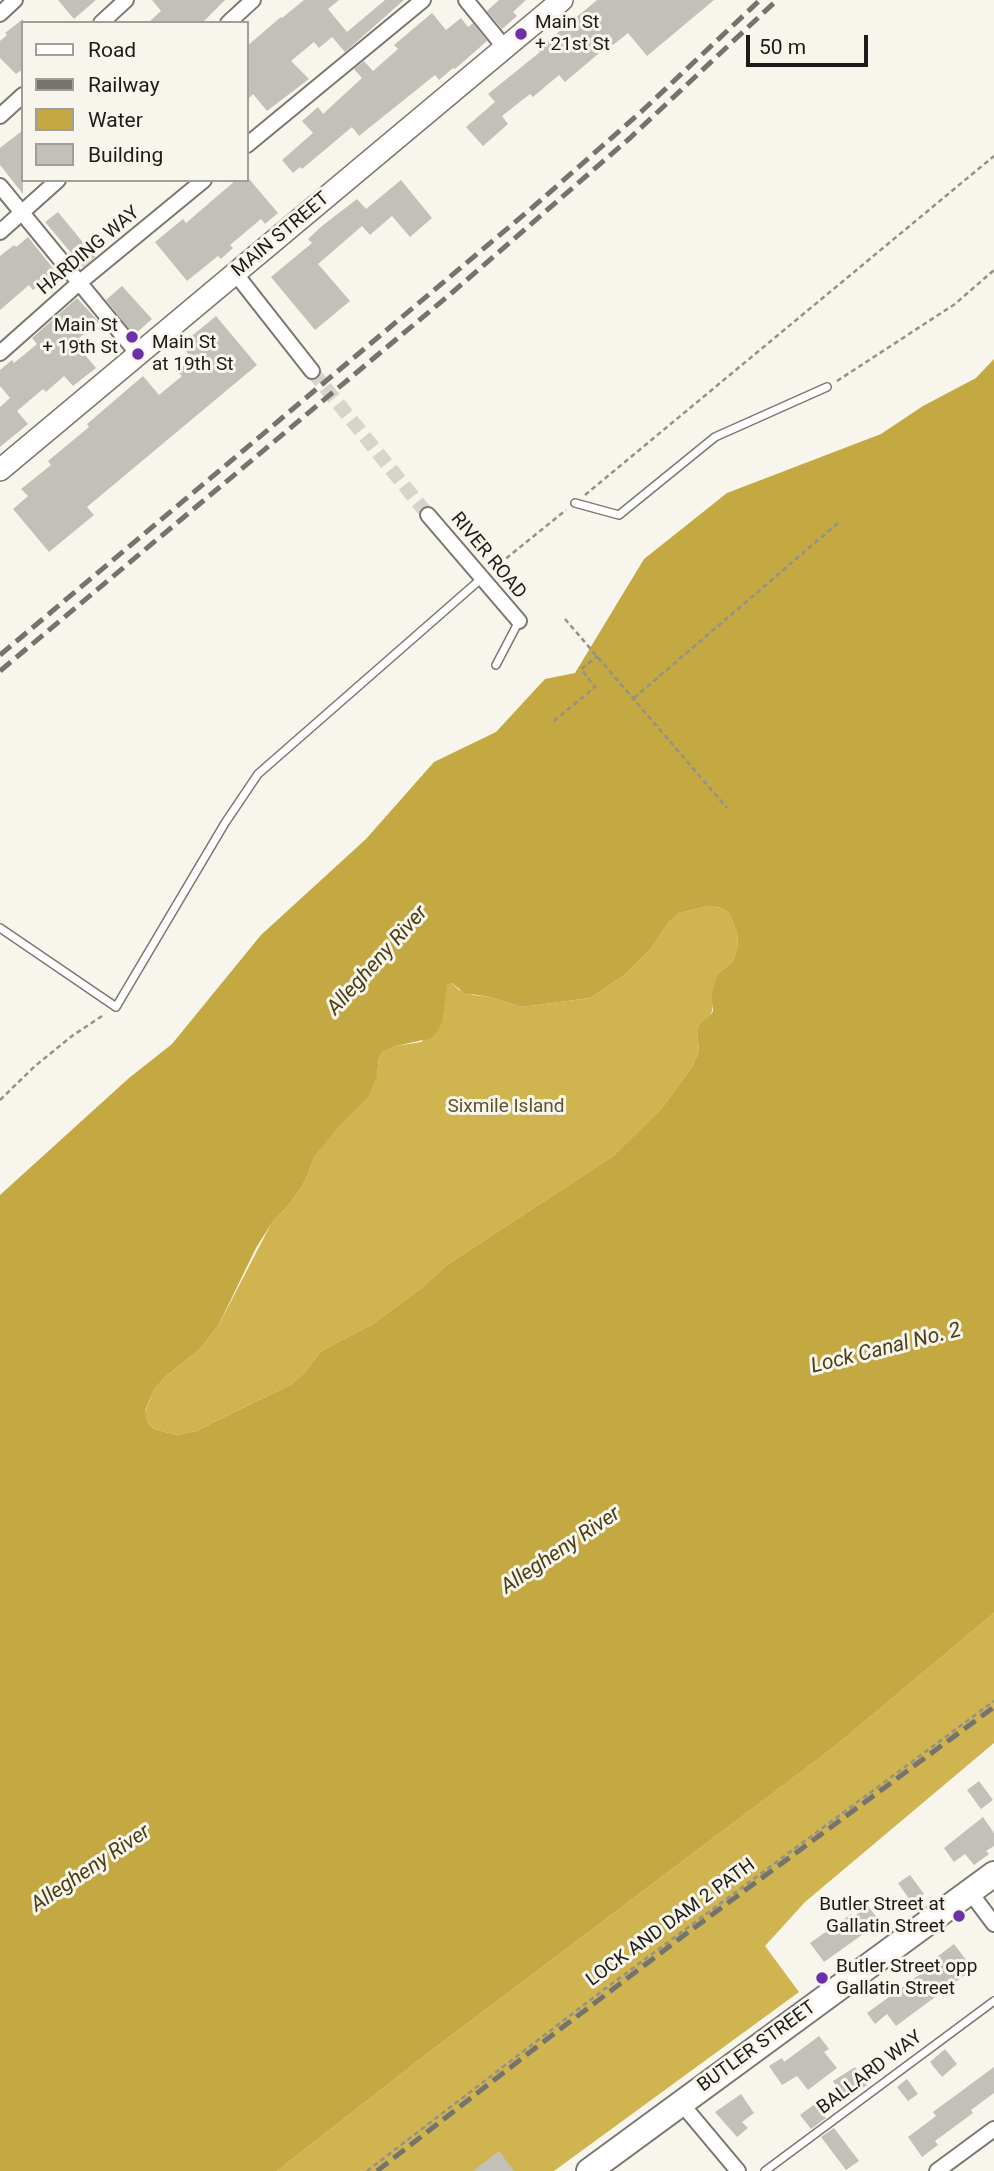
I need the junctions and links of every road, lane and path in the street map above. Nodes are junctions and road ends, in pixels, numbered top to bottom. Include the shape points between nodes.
1 (15, 0) edge
2 (126, 0) edge
3 (423, 0) edge
4 (466, 0) edge
5 (562, 0) edge
6 (247, 2) edge
7 (0, 14) edge
8 (103, 21) edge
9 (230, 21) edge
10 (505, 48) junction
11 (21, 97) edge
12 (0, 116) edge
13 (248, 144) edge
14 (994, 156) edge
15 (56, 182) edge
16 (202, 182) edge
17 (0, 186) edge
18 (22, 213) junction
19 (0, 232) edge
20 (994, 270) edge
21 (235, 273) junction
22 (80, 282) junction
23 (0, 353) edge
24 (138, 354) junction
25 (312, 371) tunnel mouth
26 (827, 387) joint
27 (0, 470) edge
28 (575, 503) junction
29 (428, 515) tunnel mouth
30 (838, 523) dead end
31 (482, 578) junction
32 (565, 619) dead end
33 (519, 621) joint
34 (598, 656) junction
35 (496, 665) dead end
36 (634, 698) junction
37 (554, 721) dead end
38 (727, 808) dead end
39 (0, 928) edge
40 (116, 1007) junction
41 (0, 1100) edge
42 (994, 1702) edge
43 (994, 1874) edge
44 (970, 1892) junction
45 (994, 1924) edge
46 (994, 2001) edge
47 (681, 2103) junction
48 (994, 2129) edge
49 (367, 2171) edge
50 (589, 2171) edge
51 (738, 2171) edge
52 (765, 2171) edge
53 (937, 2171) edge

1 - 7 street
2 - 8 street
3 - 13 street
4 - 10 street
5 - 10 main road, MAIN STREET
6 - 9 street
10 - 21 main road, MAIN STREET
11 - 12 street
14 - 28 path
15 - 18 street
16 - 22 street, HARDING WAY
17 - 18 street
18 - 19 street
18 - 22 street
20 - 26 path via 955,304
21 - 24 main road, MAIN STREET
21 - 25 street
22 - 23 street, HARDING WAY
22 - 24 street
24 - 27 main road, MAIN STREET
26 - 28 lane via 715,437 619,515
28 - 31 path
29 - 31 street, RIVER ROAD
30 - 36 path
31 - 33 street, RIVER ROAD
31 - 40 lane via 258,774
32 - 34 path
33 - 35 lane
34 - 36 path
34 - 37 path via 581,669 595,687
36 - 38 path
39 - 40 lane
40 - 41 path via 72,1036
42 - 49 path, LOCK AND DAM 2 PATH
43 - 44 highway, BUTLER STREET
44 - 45 street
44 - 47 highway, BUTLER STREET
46 - 52 lane, BALLARD WAY
47 - 50 highway, BUTLER STREET
47 - 51 street
48 - 53 street

